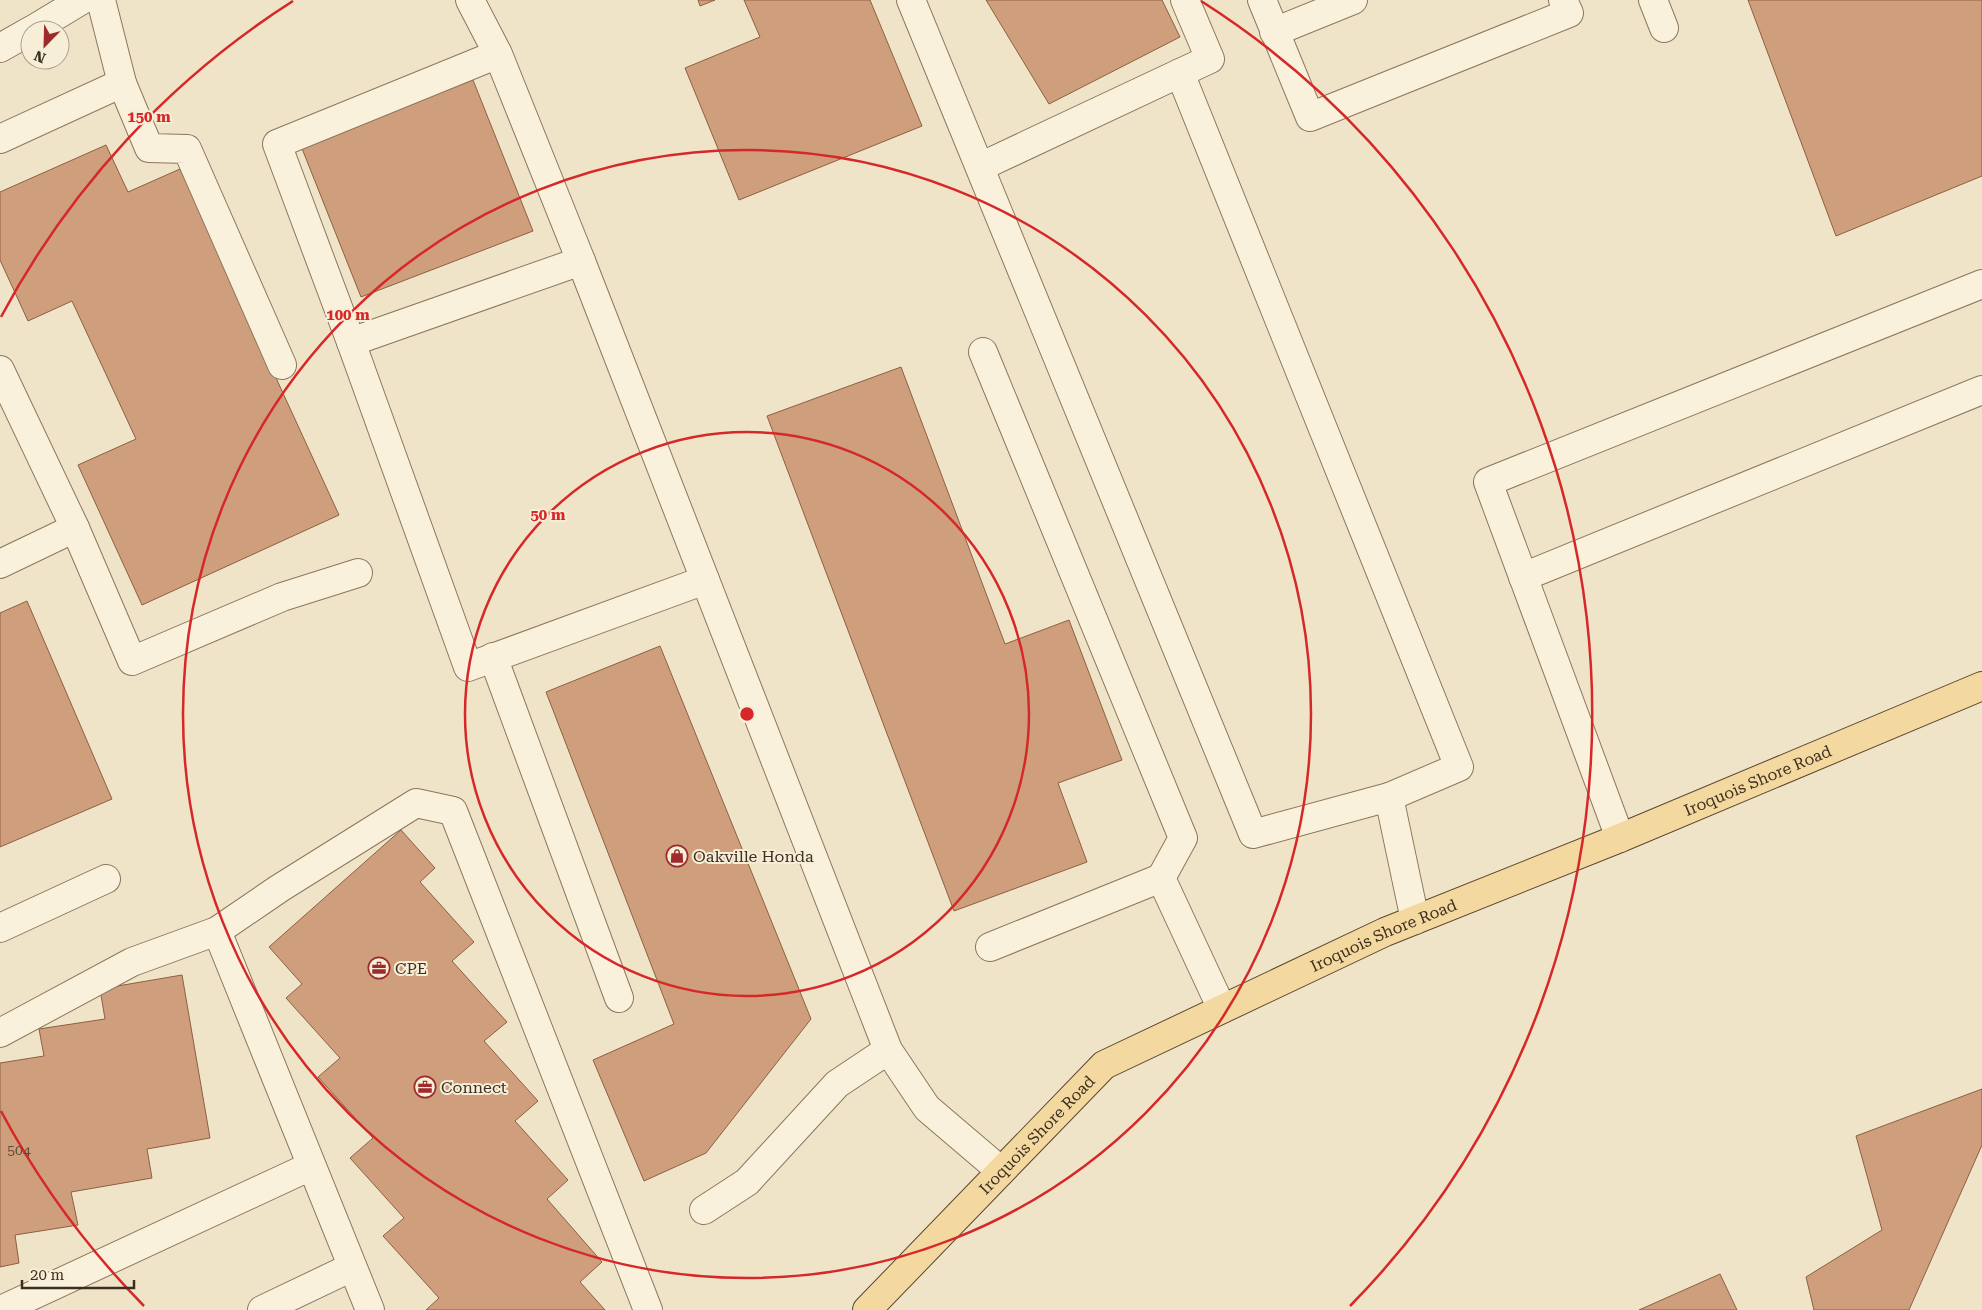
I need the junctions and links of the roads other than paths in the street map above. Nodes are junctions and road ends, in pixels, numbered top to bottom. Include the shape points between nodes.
1 (82, 0) edge
2 (101, 0) edge
3 (470, 0) edge
4 (911, 0) edge
5 (1185, 0) edge
6 (1262, 0) edge
7 (1353, 0) edge
8 (1563, 0) edge
9 (1653, 0) edge
10 (49, 20) edge
11 (1664, 28) dead end
12 (1274, 32) junction
13 (20, 37) edge
14 (0, 48) edge
15 (498, 54) junction
16 (1180, 73) junction
17 (122, 83) junction
18 (0, 139) edge
19 (980, 167) junction
20 (582, 260) junction
21 (1982, 284) edge
22 (352, 342) junction
23 (983, 352) dead end
24 (282, 364) dead end
25 (0, 370) edge
26 (1982, 390) edge
27 (75, 528) junction
28 (0, 564) edge
29 (358, 573) dead end
30 (1523, 577) junction
31 (705, 580) junction
32 (493, 657) junction
33 (1982, 686) edge
34 (1389, 797) junction
35 (1620, 838) junction
36 (1161, 878) junction
37 (106, 879) dead end
38 (1415, 920) junction
39 (0, 928) edge
40 (217, 931) junction
41 (990, 947) dead end
42 (619, 998) dead end
43 (1222, 1009) junction
44 (0, 1033) edge
45 (888, 1050) junction
46 (311, 1166) junction
47 (1001, 1171) junction
48 (704, 1210) dead end
49 (352, 1266) junction
50 (1, 1310) edge
51 (262, 1310) edge
52 (370, 1310) edge
53 (648, 1310) edge
54 (867, 1310) edge

1 - 10 street
2 - 17 street
3 - 15 street
4 - 19 street
5 - 16 street via 1210,59
6 - 12 street
7 - 12 street
8 - 12 street via 1569,13 1310,117
9 - 11 street
13 - 14 street
15 - 20 street
15 - 22 street via 278,144
16 - 19 street
16 - 34 street via 1459,767
17 - 18 street
17 - 24 street via 149,148 187,149
19 - 34 street via 1253,834
20 - 22 street
20 - 31 street
21 - 30 street via 1488,482
22 - 32 street via 468,667
23 - 36 street via 1183,838
25 - 27 street
26 - 30 street
27 - 28 street
27 - 29 street via 132,661 282,597
30 - 35 street
31 - 32 street
31 - 45 street
32 - 42 street
33 - 35 main road, Iroquois Shore Road
34 - 38 street
35 - 38 main road, Iroquois Shore Road
36 - 41 street
36 - 43 street
37 - 39 street
38 - 43 main road, Iroquois Shore Road
40 - 44 street via 132,962
40 - 46 street
40 - 53 street via 416,803 453,811
43 - 47 main road, Iroquois Shore Road via 1104,1065
45 - 47 street via 927,1108
45 - 48 street via 837,1084 747,1182
46 - 49 street
46 - 50 street
47 - 54 main road, Iroquois Shore Road
49 - 51 street
49 - 52 street

